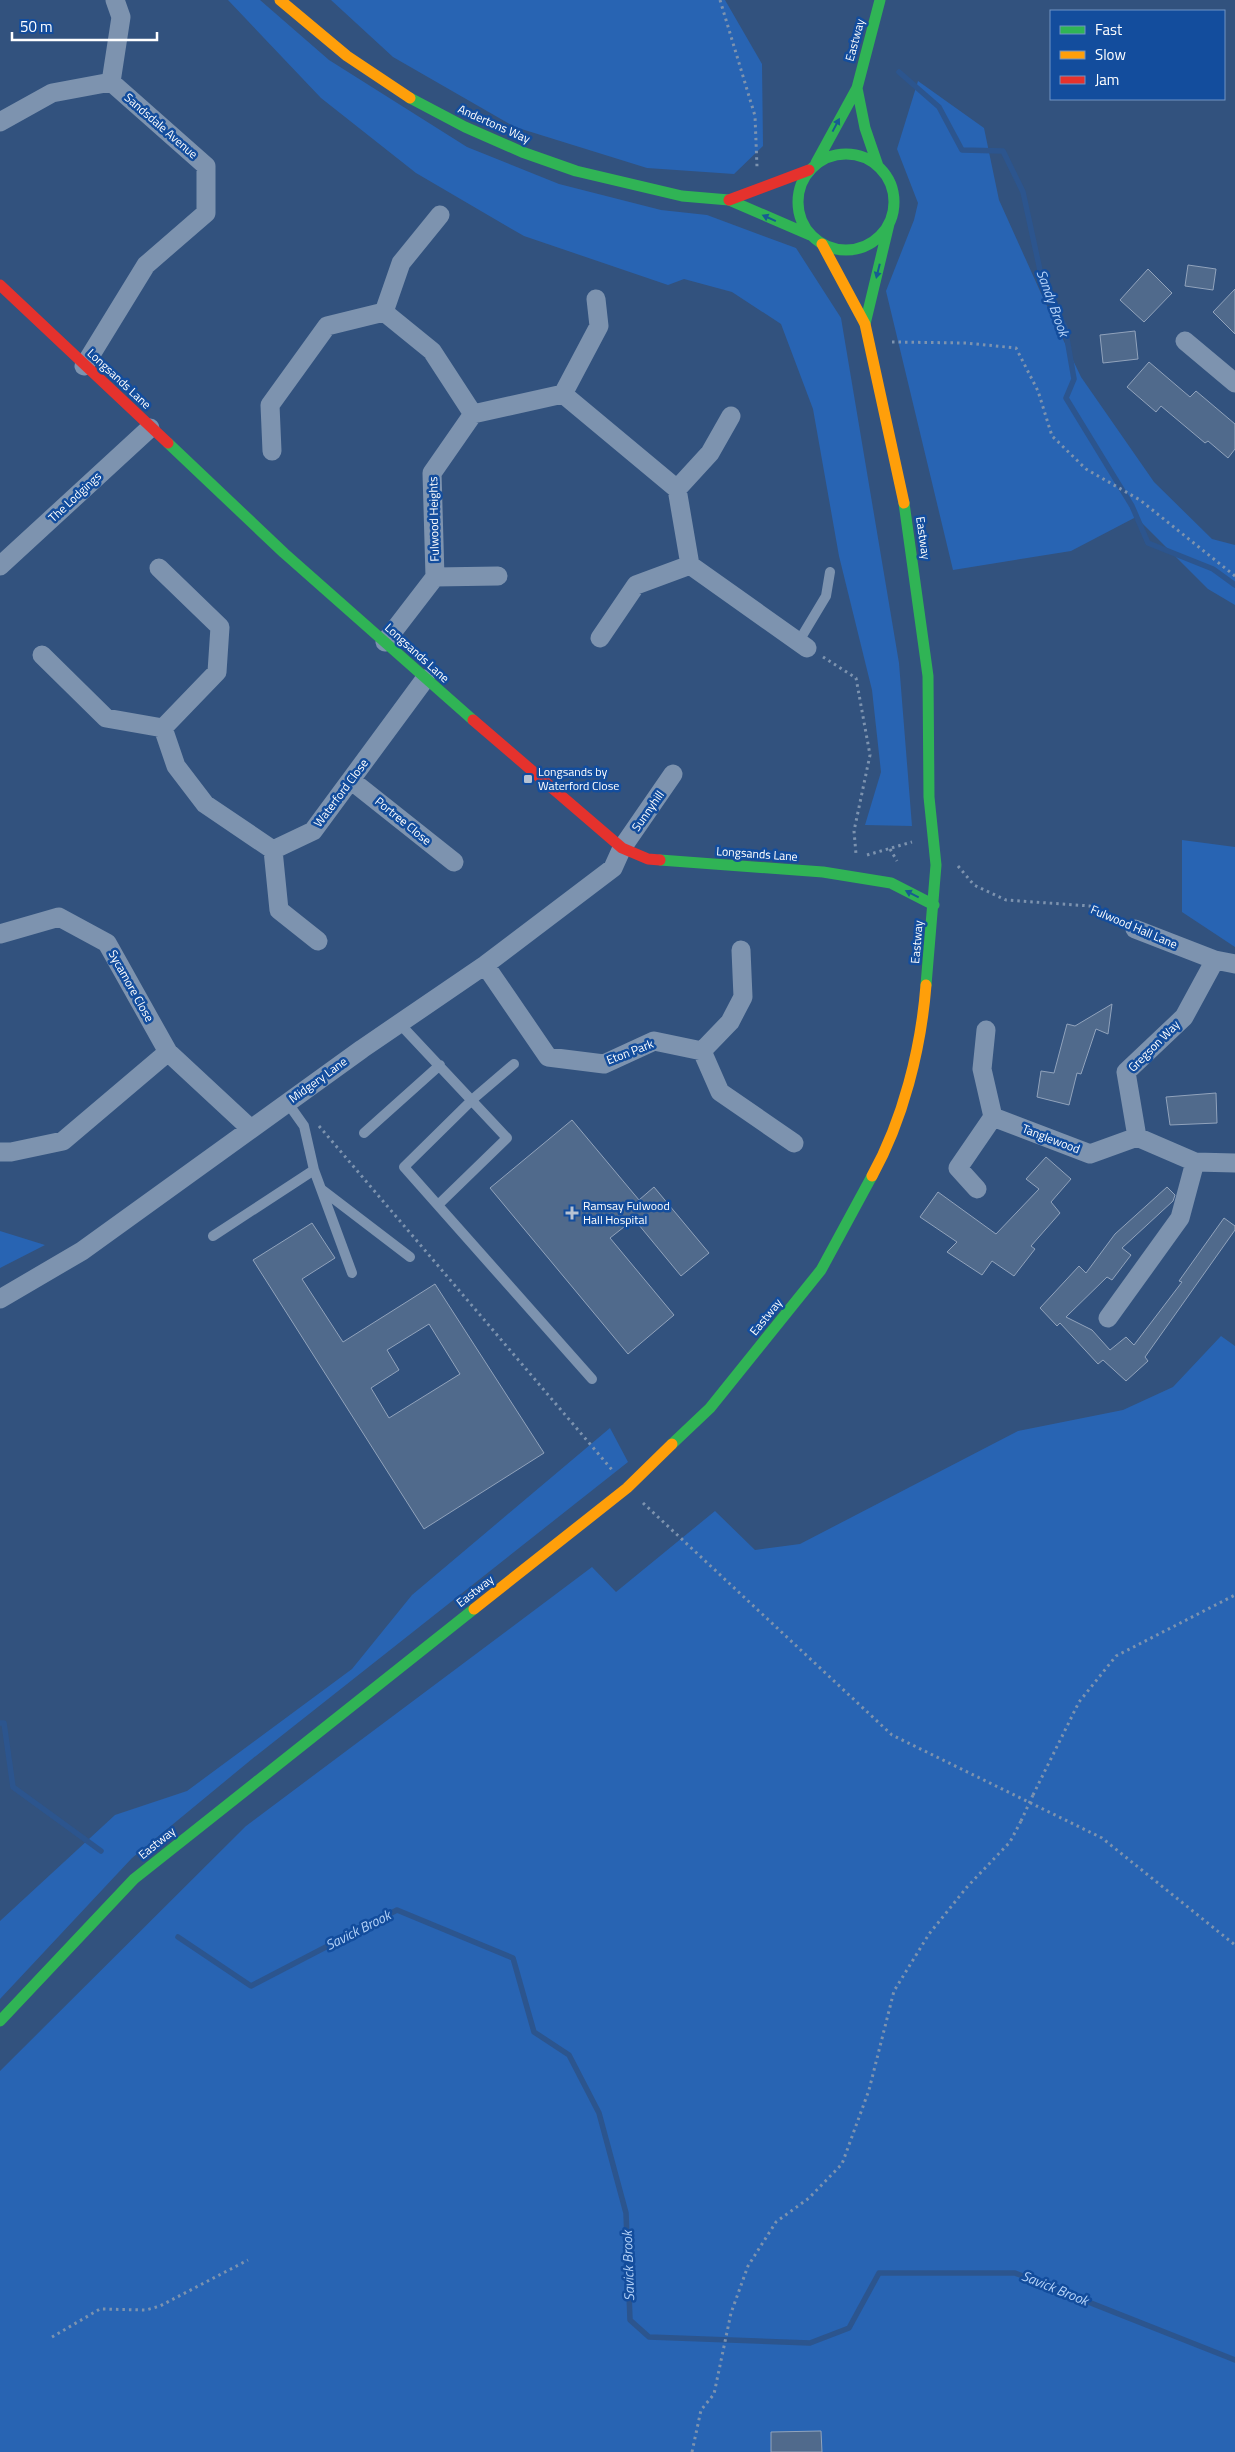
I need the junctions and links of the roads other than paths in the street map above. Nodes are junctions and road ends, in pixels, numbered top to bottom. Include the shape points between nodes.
1 (115, 0) edge
2 (280, 0) edge
3 (880, 0) edge
4 (111, 82) junction
5 (857, 88) junction
6 (0, 122) edge
7 (812, 166) junction
8 (878, 166) junction
9 (729, 200) junction
10 (440, 215) dead end
11 (889, 224) junction
12 (810, 235) junction
13 (822, 244) junction
14 (0, 285) edge
15 (596, 299) dead end
16 (384, 312) junction
17 (865, 324) junction
18 (1185, 341) dead end
19 (84, 366) junction
20 (1235, 383) edge
21 (563, 394) junction
22 (473, 414) junction
23 (731, 416) dead end
24 (150, 428) junction
25 (272, 451) dead end
26 (677, 489) junction
27 (690, 565) junction
28 (0, 566) edge
29 (159, 568) dead end
30 (830, 572) dead end
31 (498, 576) dead end
32 (435, 577) junction
33 (600, 638) dead end
34 (385, 642) junction
35 (803, 644) joint
36 (42, 655) dead end
37 (425, 679) junction
38 (163, 728) junction
39 (673, 774) dead end
40 (352, 781) junction
41 (622, 848) junction
42 (273, 850) junction
43 (454, 862) dead end
44 (936, 865) junction
45 (922, 871) dead end
46 (907, 877) dead end
47 (891, 883) junction
48 (934, 905) junction
49 (1135, 929) road end
50 (0, 934) edge
51 (318, 942) dead end
52 (741, 950) dead end
53 (1215, 960) junction
54 (1235, 964) edge
55 (485, 965) junction
56 (399, 1023) junction
57 (986, 1030) dead end
58 (702, 1051) junction
59 (168, 1052) junction
60 (514, 1064) dead end
61 (440, 1066) junction
62 (473, 1100) junction
63 (286, 1102) junction
64 (993, 1117) junction
65 (251, 1129) junction
66 (364, 1132) dead end
67 (1136, 1137) junction
68 (794, 1144) dead end
69 (0, 1152) edge
70 (1195, 1162) junction
71 (1235, 1163) edge
72 (314, 1170) junction
73 (321, 1189) junction
74 (977, 1189) dead end
75 (438, 1205) junction
76 (213, 1236) dead end
77 (410, 1257) dead end
78 (352, 1273) dead end
79 (0, 1299) edge
80 (1108, 1318) dead end
81 (592, 1379) dead end
82 (0, 2021) edge

1 - 4 street via 121,17
2 - 9 main road, Andertons Way via 347,56 403,94 465,128 593,176 682,196
3 - 5 main road, Eastway
4 - 6 street via 52,93
4 - 19 street, Sandsdale Avenue via 206,166 206,213 146,265
7 -> 5 main road, Eastway
5 - 8 main road, Eastway via 865,128
7 - 8 main road via 831,155 848,153 864,157
7 - 9 main road, Andertons Way
7 - 12 main road via 801,182 797,196 802,224
8 - 11 main road via 894,193 894,209
12 -> 9 main road, Andertons Way
10 - 16 street via 401,263
11 - 13 main road via 880,237 867,246 844,250
11 -> 17 main road, Eastway
12 - 13 main road
13 - 17 main road, Eastway
14 - 19 main road, Longsands Lane
15 - 21 street via 599,326
16 - 22 street via 432,351
16 - 25 street via 327,326 270,405
17 - 44 main road, Eastway via 903,493 928,676 929,797
18 - 20 street
19 - 24 main road, Longsands Lane
21 - 22 street
21 - 26 street
22 - 32 street, Fulwood Heights via 432,473
23 - 26 street via 710,453
24 - 28 street, The Lodgings
24 - 34 main road, Longsands Lane
26 - 27 street
27 - 33 street via 636,585
27 - 35 street
29 - 38 street via 220,627 217,672
30 - 35 lane via 826,596
31 - 32 street, Fulwood Heights
32 - 34 street, Fulwood Heights
34 - 37 main road, Longsands Lane
36 - 38 street via 106,718
37 - 40 street, Waterford Close
37 - 41 main road, Longsands Lane
38 - 42 street via 176,766 204,804
39 - 41 street, Sunnyhill
40 - 42 street, Waterford Close via 312,830
40 - 43 street, Portree Close
41 - 47 main road, Longsands Lane via 648,859 823,872
41 - 55 street, Midgery Lane via 613,868
42 - 51 street via 279,910
44 - 45 main road
44 - 48 main road, Eastway
46 - 47 main road, Longsands Lane
48 -> 47 main road, Longsands Lane
48 - 82 main road, Eastway via 915,1063 883,1156 821,1270 710,1408 627,1488 134,1879
49 - 53 street, Fulwood Hall Lane
50 - 59 street, Sycamore Close via 59,917 108,944
52 - 58 street via 743,997 730,1022
53 - 54 street, Fulwood Hall Lane
53 - 67 street, Gregson Way via 1184,1017 1126,1072
55 - 56 street, Midgery Lane
55 - 58 street, Eton Park via 548,1056 604,1064 654,1040
56 - 61 lane
56 - 63 street, Midgery Lane
57 - 64 street via 982,1070
58 - 68 street via 720,1092
59 - 65 street, Sycamore Close
59 - 69 street via 64,1141
60 - 62 lane
61 - 62 lane
61 - 66 lane
62 - 75 lane via 507,1138
62 - 75 lane via 404,1167
63 - 65 street, Midgery Lane
63 - 72 lane via 304,1126
64 - 67 street, Tanglewood via 1090,1154
64 - 74 street via 958,1168
65 - 79 street, Midgery Lane via 82,1251
67 - 70 street
70 - 71 street
70 - 80 street via 1180,1218
72 - 73 lane
72 - 76 lane
73 - 77 lane
73 - 78 lane
75 - 81 lane

